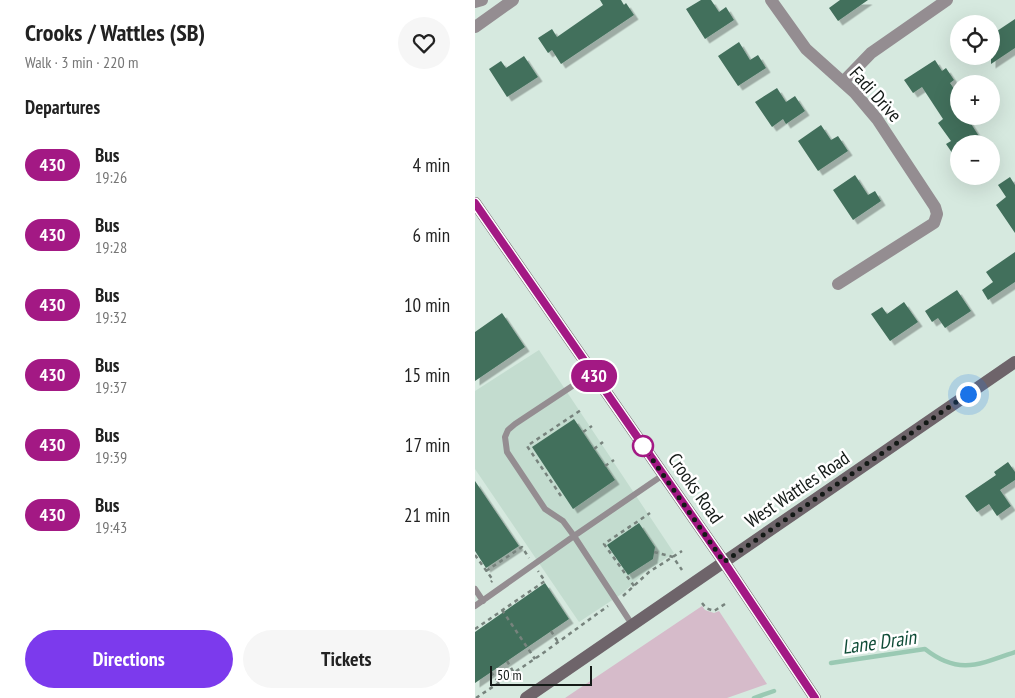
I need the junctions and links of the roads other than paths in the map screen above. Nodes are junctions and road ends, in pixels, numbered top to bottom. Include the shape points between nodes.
1 (482, 0) edge
2 (771, 0) edge
3 (947, 0) edge
4 (506, 1) edge
5 (475, 2) edge
6 (475, 27) edge
7 (843, 82) junction
8 (475, 203) edge
9 (838, 284) dead end
10 (1015, 362) edge
11 (592, 373) junction
12 (663, 475) junction
13 (574, 536) junction
14 (724, 562) junction
15 (475, 589) edge
16 (483, 600) junction
17 (475, 606) edge
18 (633, 626) junction
19 (526, 698) edge
20 (815, 698) edge

1 - 5 street
2 - 7 street, Fadi Drive via 806,49
3 - 7 street via 871,53
4 - 6 street
7 - 9 street, Fadi Drive via 877,119 932,201 937,214 934,223
8 - 11 main road, Crooks Road
10 - 14 main road, West Wattles Road
11 - 12 main road, Crooks Road
11 - 13 lane via 515,424 505,437 507,452 545,509 563,521
12 - 13 lane
12 - 14 main road, Crooks Road
13 - 16 lane
13 - 18 lane
14 - 18 main road, West Wattles Road
14 - 20 main road, Crooks Road
15 - 16 lane
16 - 17 lane
18 - 19 main road, West Wattles Road

